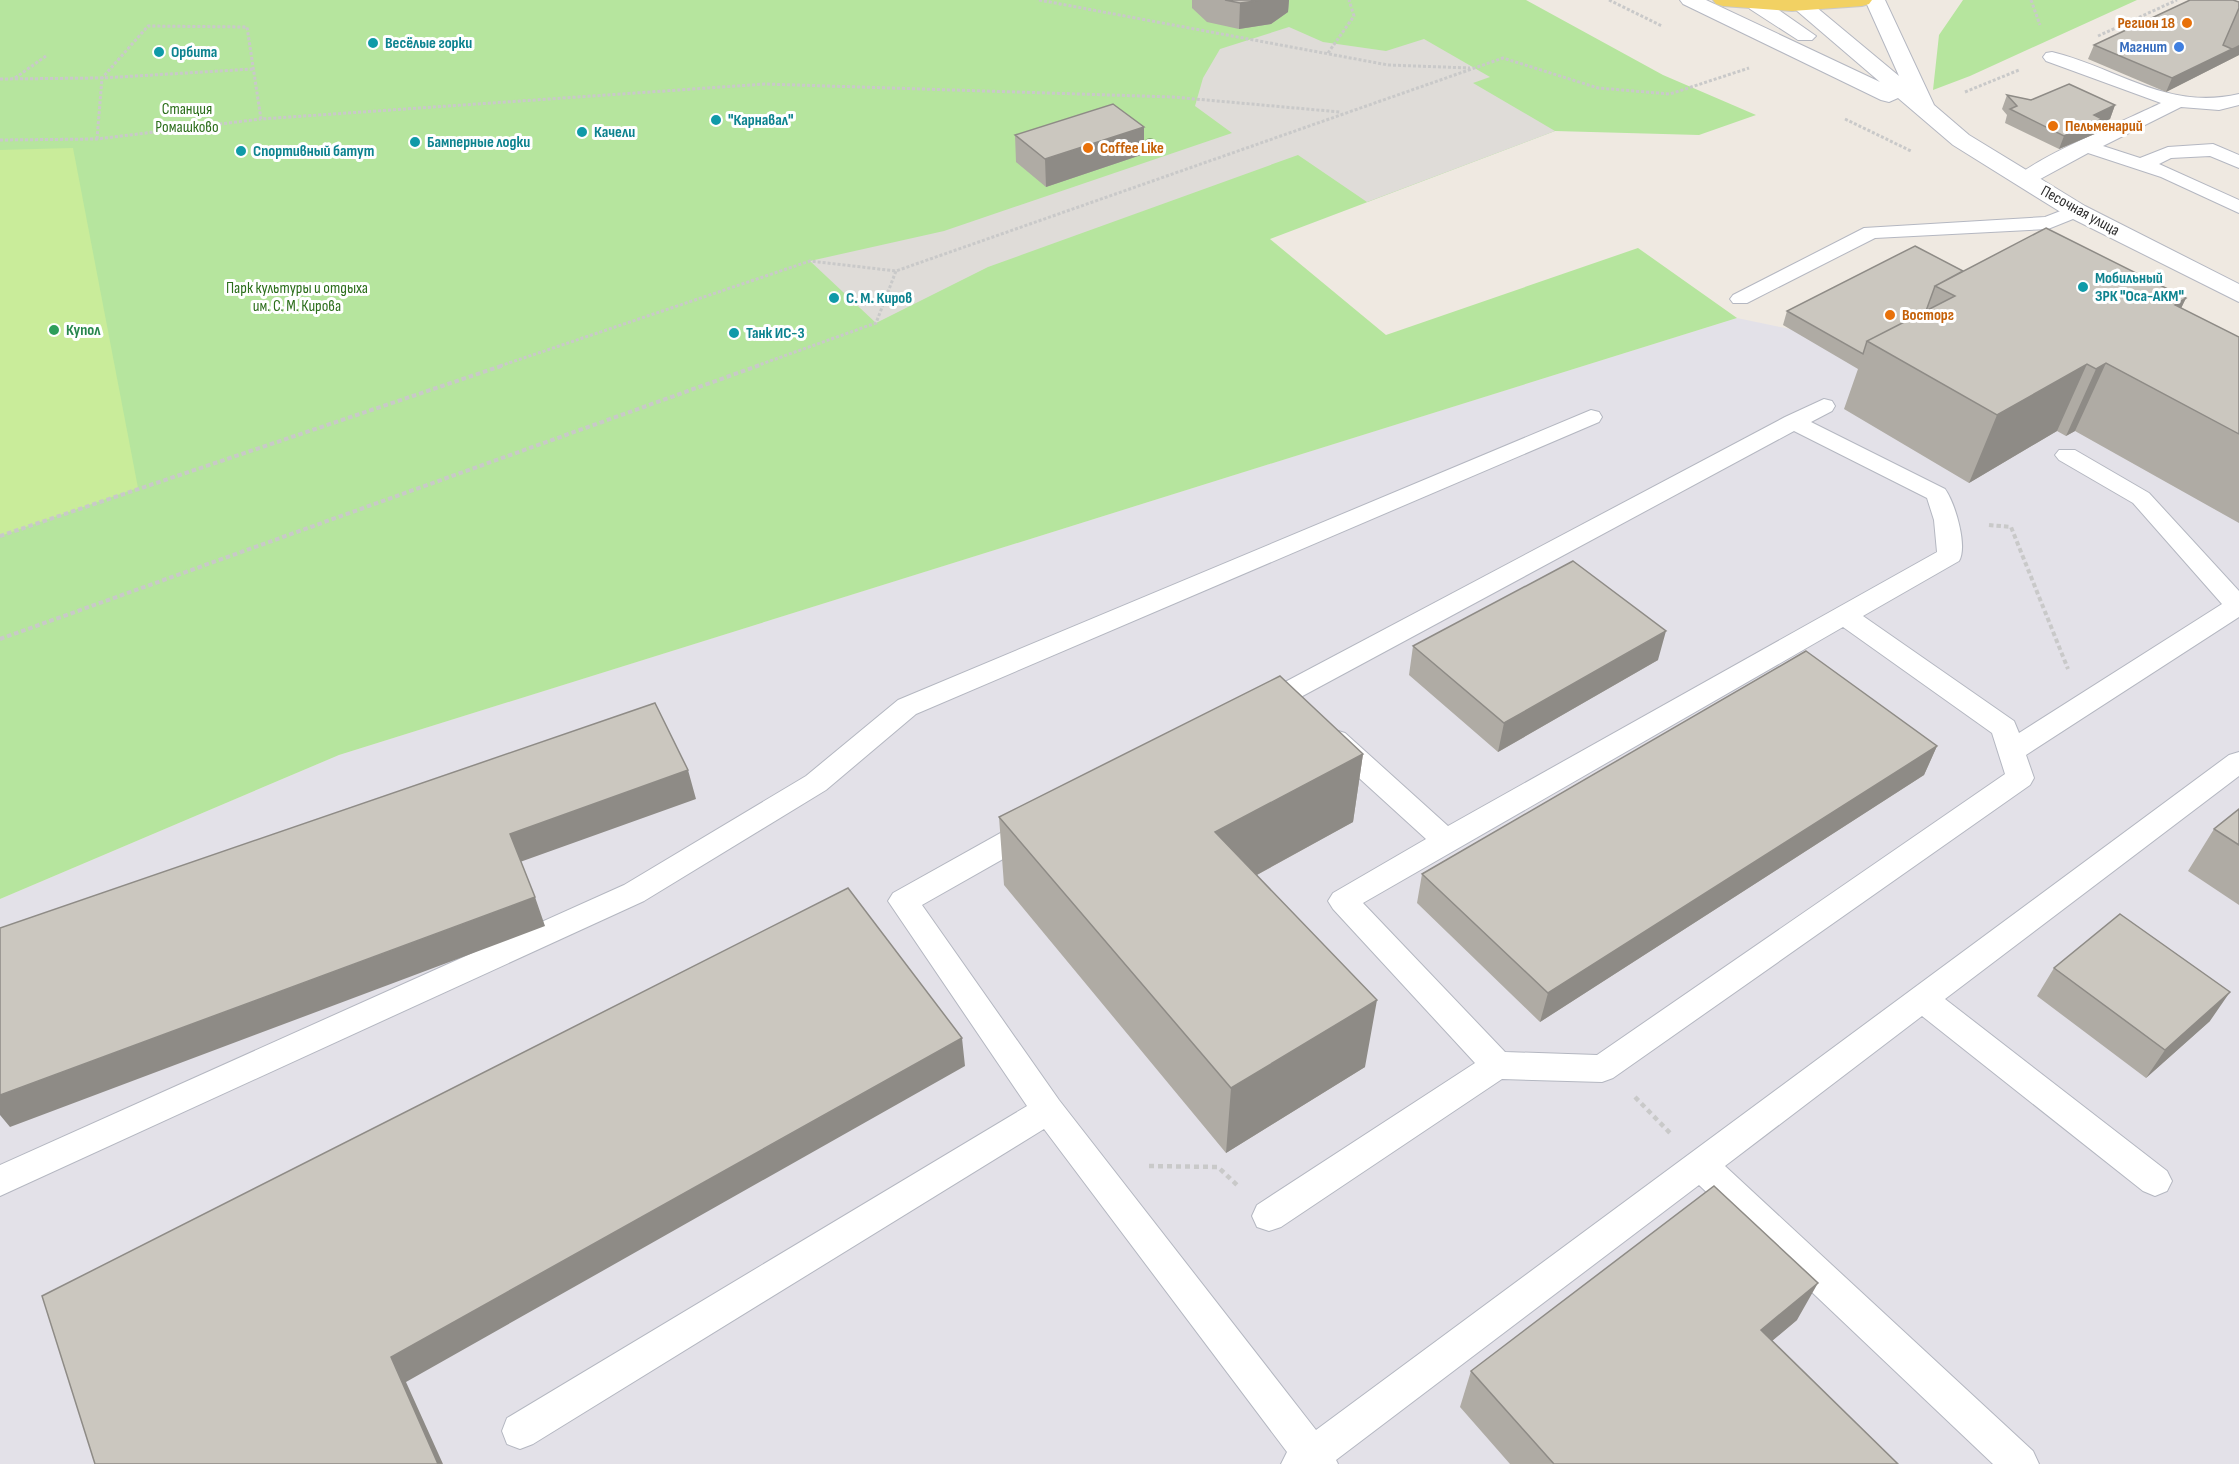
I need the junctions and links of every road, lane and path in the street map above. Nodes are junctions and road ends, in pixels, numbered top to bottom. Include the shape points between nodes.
1 (1039, 0) edge
2 (1349, 0) edge
3 (1690, 0) edge
4 (1723, 0) edge
5 (1862, 0) edge
6 (1875, 0) edge
7 (1760, 3) edge
8 (1795, 3) edge
9 (1328, 54) junction
10 (46, 56) dead end
11 (2052, 57) dead end
12 (1474, 68) junction
13 (1749, 68) dead end
14 (253, 69) junction
15 (14, 78) junction
16 (102, 78) junction
17 (0, 79) edge
18 (2239, 99) edge
19 (2176, 103) junction
20 (1344, 112) junction
21 (1928, 114) junction
22 (261, 119) junction
23 (97, 139) junction
24 (0, 140) edge
25 (2088, 147) junction
26 (2239, 162) edge
27 (2142, 164) junction
28 (2024, 180) junction
29 (2239, 207) edge
30 (2076, 211) junction
31 (896, 271) junction
32 (2239, 294) edge
33 (1740, 299) dead end
34 (1824, 406) dead end
35 (1591, 417) dead end
36 (1793, 422) junction
37 (2067, 455) dead end
38 (1946, 520) junction
39 (0, 536) edge
40 (1844, 615) junction
41 (0, 639) edge
42 (1284, 694) junction
43 (2082, 706) junction
44 (1242, 717) edge
45 (2012, 751) junction
46 (2239, 762) edge
47 (1054, 817) edge
48 (1446, 842) junction
49 (1923, 999) junction
50 (1497, 1065) junction
51 (1606, 1066) junction
52 (1048, 1110) junction
53 (1701, 1165) junction
54 (1091, 1166) junction
55 (0, 1181) edge
56 (2155, 1181) dead end
57 (1269, 1216) joint
58 (520, 1431) dead end
59 (1310, 1461) edge
60 (2020, 1464) edge

1 - 9 path
2 - 9 path via 1354,16
3 - 21 street, Песочная улица
4 - 7 main road
5 - 8 main road
6 - 21 street, Песочная улица
7 - 8 main road
7 - 21 street, Песочная улица
8 - 21 street, Песочная улица
9 - 12 path via 1388,65
10 - 15 path
11 - 19 lane
12 - 13 path via 1503,58 1598,88 1670,94
12 - 20 path
14 - 16 path
14 - 16 path via 247,27 148,26
14 - 22 path
15 - 16 path
15 - 17 path
16 - 23 path
18 - 19 lane via 2225,106
19 - 25 lane
20 - 22 path via 1173,97 765,84
20 - 31 path
21 - 28 street, Песочная улица
22 - 23 path
23 - 24 path
25 - 27 lane
25 - 28 lane
26 - 27 lane via 2213,150 2168,153
27 - 29 lane via 2168,172
28 - 30 street, Песочная улица
30 - 32 street, Песочная улица
30 - 33 lane via 2048,223 1871,232
31 - 39 path via 810,261
31 - 41 path via 876,323
34 - 36 lane
35 - 55 lane via 907,707 816,783 634,893
36 - 38 lane via 1937,494
36 - 42 lane
37 - 43 lane via 2140,498 2238,606
38 - 40 lane via 1950,555
38 - 43 path via 2011,527
40 - 45 lane via 2004,728
40 - 48 lane
42 - 44 lane
42 - 48 lane
43 - 45 lane
45 - 51 lane via 2020,778
46 - 49 lane
47 - 52 lane via 903,901
48 - 50 lane via 1344,901
49 - 53 lane
49 - 56 lane
50 - 51 lane via 1602,1069
50 - 57 lane
51 - 53 path
52 - 54 lane
52 - 58 lane
53 - 59 lane
53 - 60 lane
54 - 57 path via 1218,1167
54 - 59 lane

